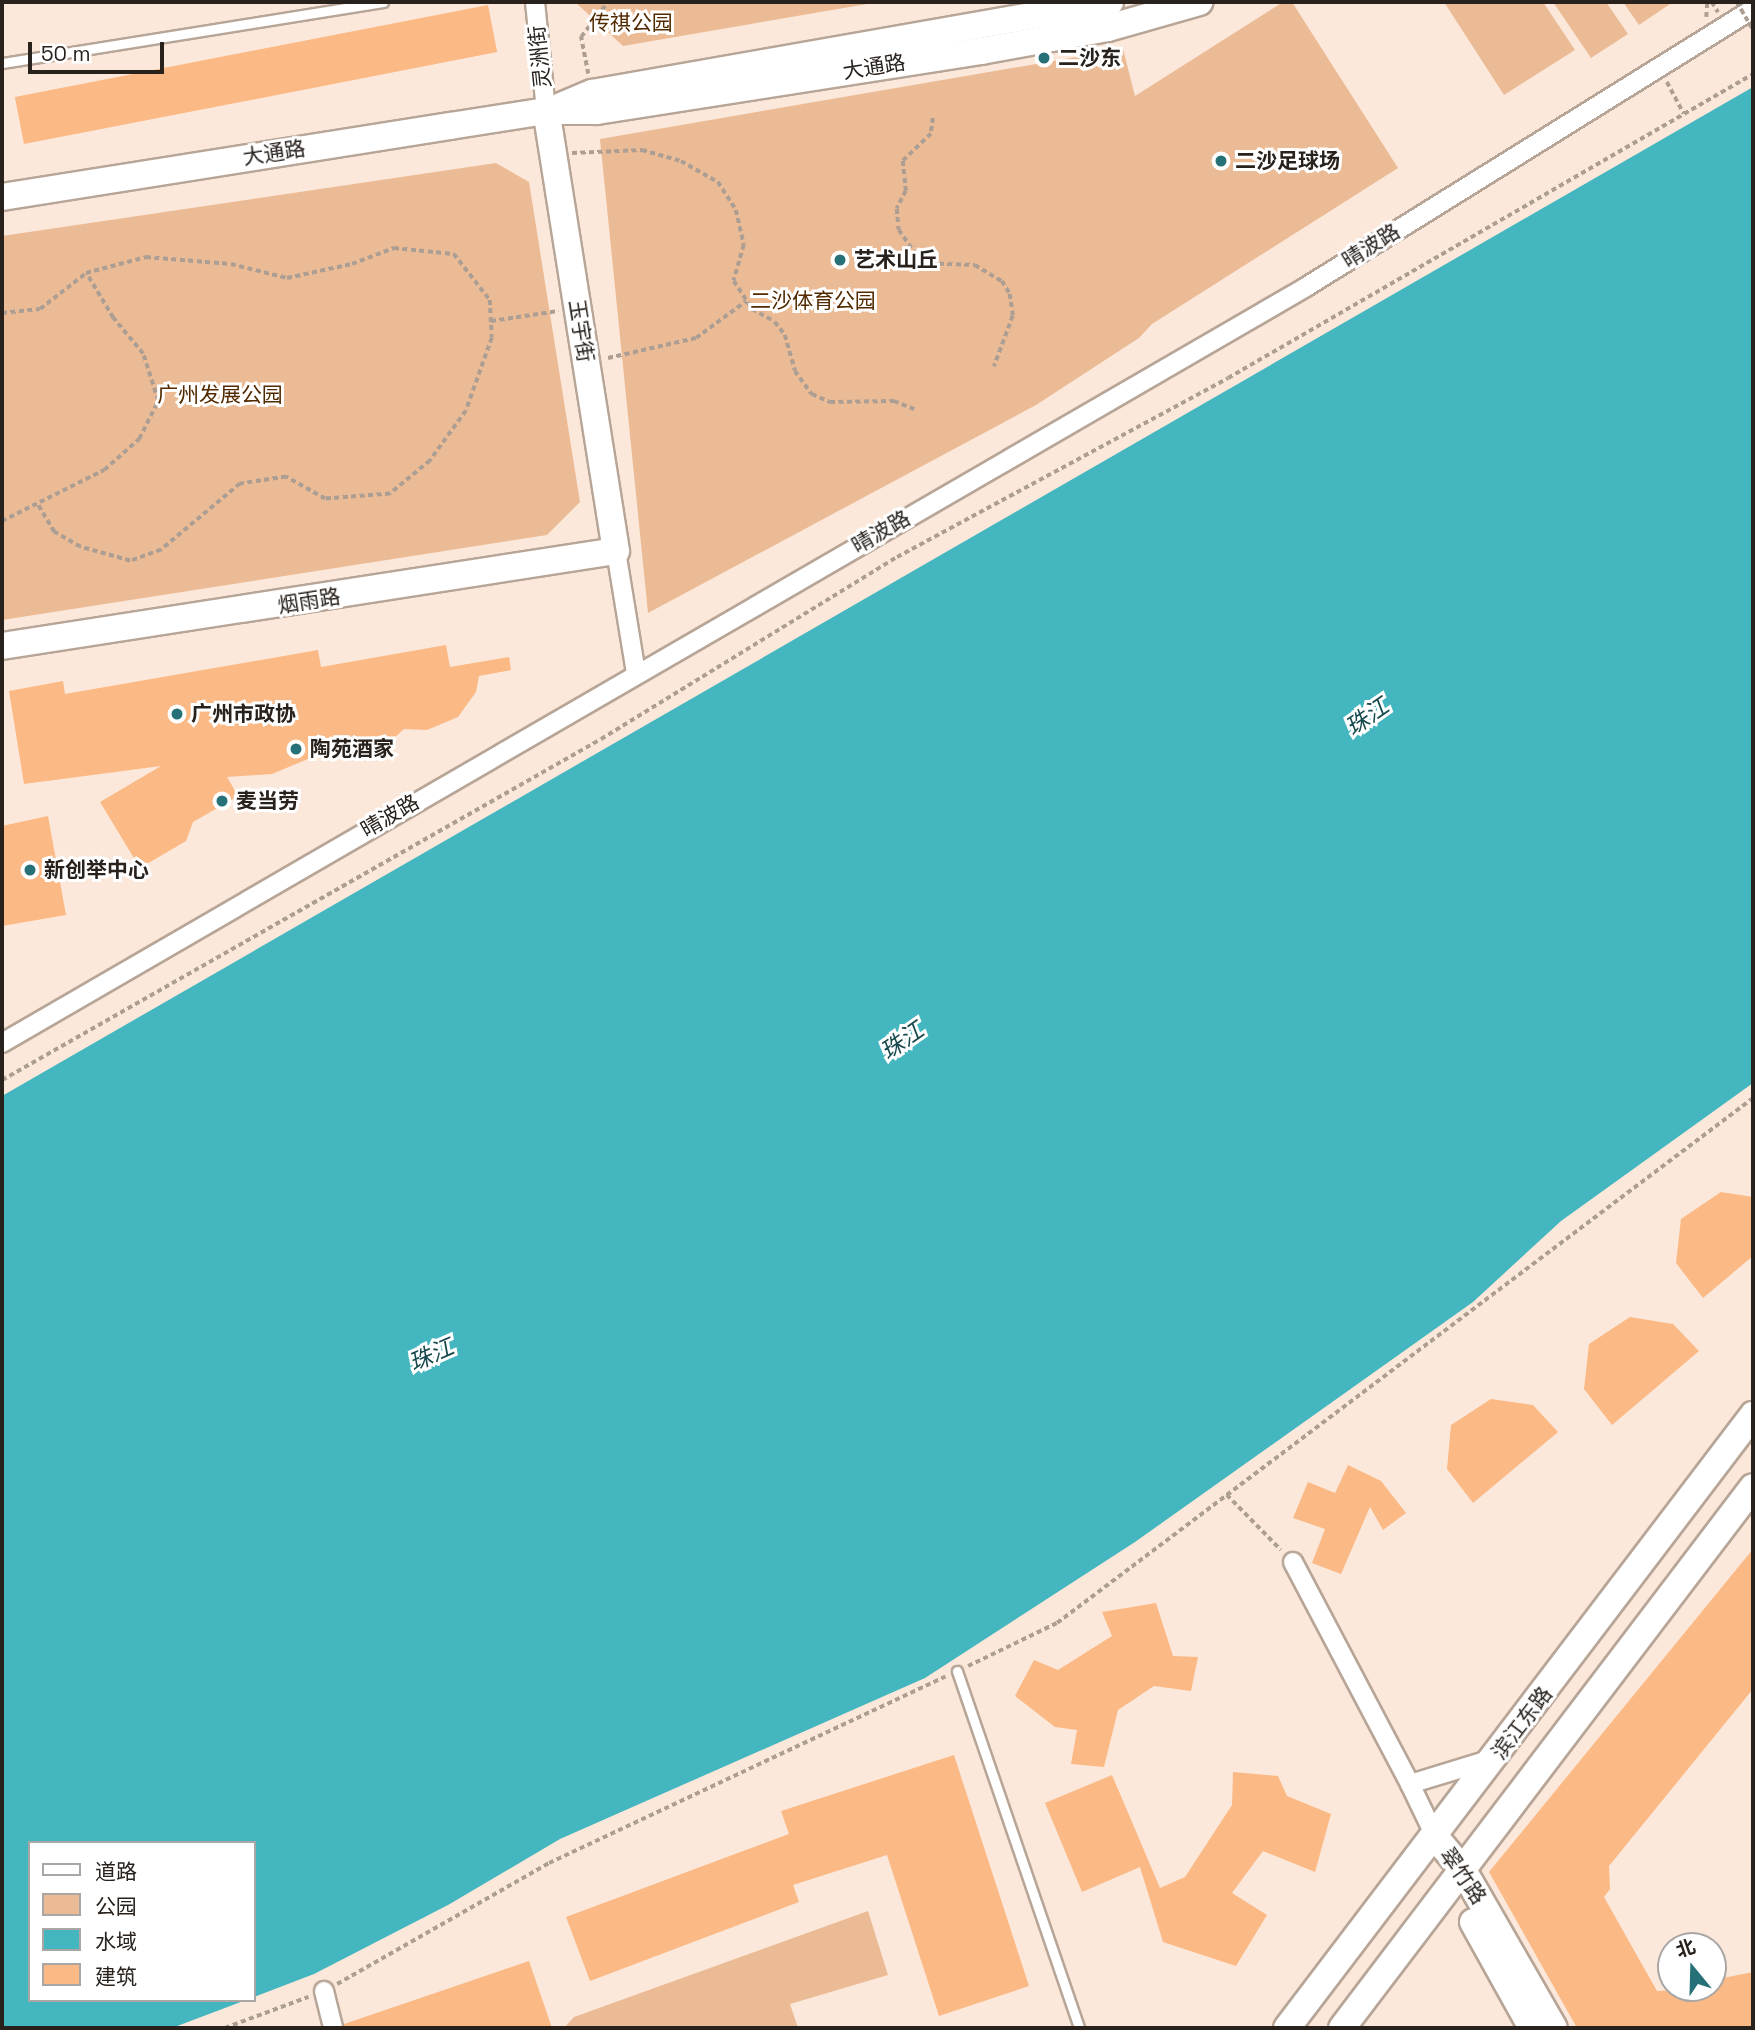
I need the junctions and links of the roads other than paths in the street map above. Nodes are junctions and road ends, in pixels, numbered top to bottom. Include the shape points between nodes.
1 (383, 2) edge
2 (535, 2) edge
3 (1110, 2) edge
4 (1199, 2) edge
5 (1753, 9) edge
6 (2, 63) edge
7 (546, 111) junction
8 (2, 197) edge
9 (616, 551) junction
10 (2, 646) edge
11 (636, 673) junction
12 (2, 1043) edge
13 (1753, 1415) edge
14 (1753, 1487) edge
15 (1293, 1562) road end
16 (957, 1671) road end
17 (1496, 1758) junction
18 (1410, 1784) junction
19 (1436, 1838) junction
20 (1457, 1878) junction
21 (324, 1991) road end
22 (332, 2028) edge
23 (1079, 2028) edge
24 (1287, 2028) edge
25 (1342, 2028) edge
26 (1532, 2028) edge
27 (1555, 2028) edge

1 - 6 lane
2 - 7 street, 灵洲街
3 - 7 main road, 大通路 via 592,93
4 - 7 main road, 大通路 via 1108,28 981,51 597,111
5 - 11 street, 晴波路 via 1306,287
7 - 8 main road, 大通路
7 - 9 main road, 玉宇街
9 - 10 main road, 烟雨路
9 - 11 street
11 - 12 street, 晴波路
13 - 17 main road, 滨江东路
14 - 20 main road, 滨江东路
15 - 18 street
16 - 23 lane
17 - 18 street
17 - 19 main road, 滨江东路
18 - 19 street
19 - 20 main road, 翠竹路
19 - 24 main road, 滨江东路
20 - 25 main road, 滨江东路
20 - 26 main road, 翠竹路
20 - 27 main road, 翠竹路
21 - 22 street

